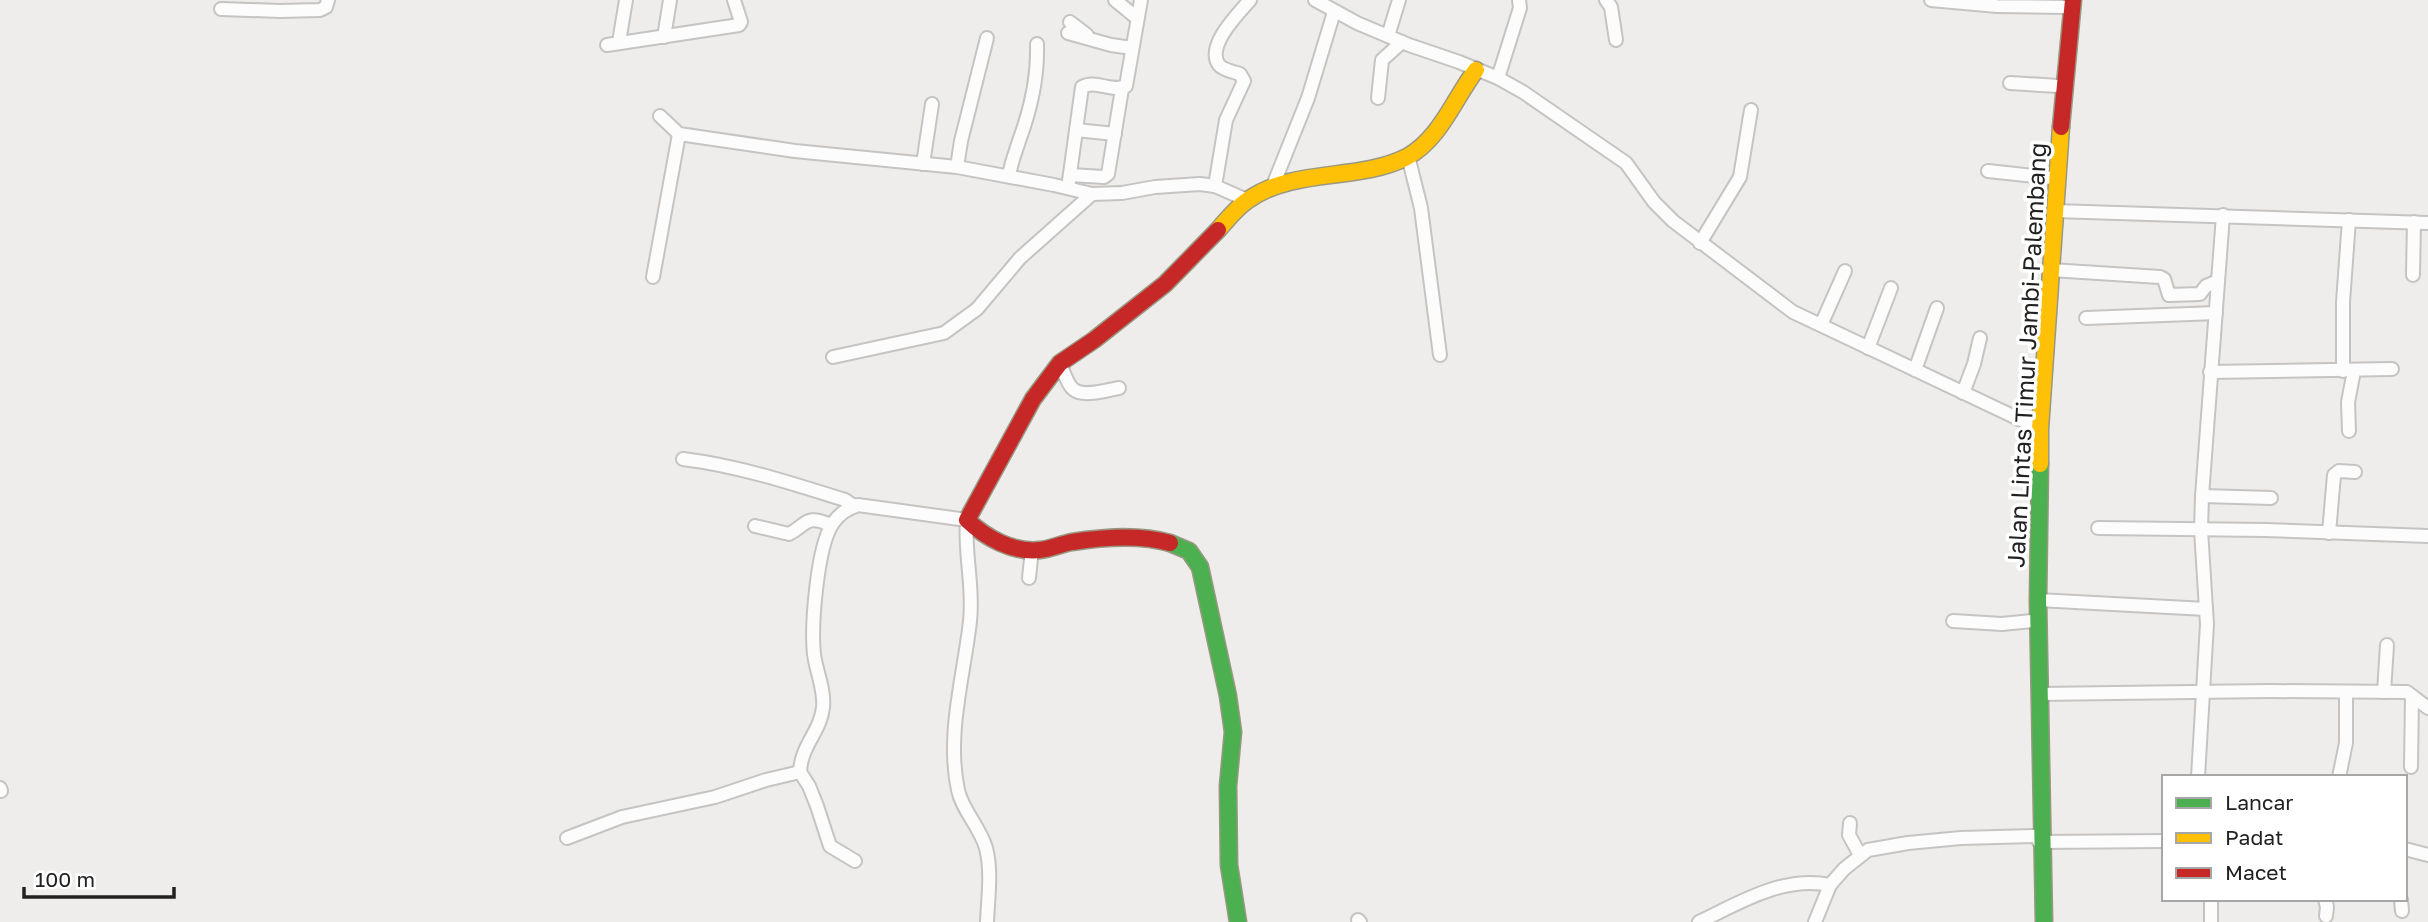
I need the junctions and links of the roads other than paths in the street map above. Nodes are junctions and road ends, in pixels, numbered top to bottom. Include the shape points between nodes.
1 (328, 0) edge
2 (626, 0) edge
3 (670, 0) edge
4 (734, 0) edge
5 (1115, 0) edge
6 (1141, 0) edge
7 (1250, 0) edge
8 (1315, 0) edge
9 (1399, 0) edge
10 (1519, 0) edge
11 (1606, 0) edge
12 (1931, 0) edge
13 (2068, 2) edge
14 (242, 5) edge
15 (220, 9) dead end
16 (1335, 12) junction
17 (1138, 18) junction
18 (1069, 27) dead end
19 (1388, 36) junction
20 (664, 37) junction
21 (987, 38) dead end
22 (1616, 40) dead end
23 (1402, 42) junction
24 (1037, 44) dead end
25 (1132, 48) junction
26 (1476, 70) junction
27 (1498, 78) junction
28 (2010, 83) dead end
29 (2059, 86) junction
30 (1122, 89) junction
31 (1378, 98) dead end
32 (932, 104) dead end
33 (1751, 110) dead end
34 (660, 116) dead end
35 (1076, 130) junction
36 (679, 134) junction
37 (1115, 134) junction
38 (1408, 156) junction
39 (923, 164) junction
40 (957, 167) junction
41 (1988, 171) dead end
42 (1009, 176) junction
43 (2052, 178) junction
44 (1069, 182) junction
45 (1215, 187) junction
46 (1272, 188) junction
47 (1092, 194) junction
48 (1247, 200) junction
49 (2055, 211) junction
50 (2222, 215) junction
51 (2349, 220) junction
52 (2414, 222) junction
53 (2428, 223) edge
54 (1700, 243) junction
55 (2051, 270) junction
56 (1845, 271) dead end
57 (2413, 275) dead end
58 (653, 277) dead end
59 (2218, 281) junction
60 (1891, 288) dead end
61 (1937, 309) dead end
62 (2216, 313) junction
63 (2086, 318) dead end
64 (1821, 325) junction
65 (1980, 338) dead end
66 (1868, 348) junction
67 (1440, 355) dead end
68 (833, 357) dead end
69 (1060, 363) junction
70 (2392, 369) dead end
71 (1915, 370) junction
72 (2348, 371) junction
73 (2210, 372) junction
74 (1119, 388) dead end
75 (1963, 393) junction
76 (2037, 428) junction
77 (2349, 431) dead end
78 (683, 459) dead end
79 (2355, 472) dead end
80 (2202, 496) junction
81 (2272, 498) dead end
82 (854, 506) junction
83 (967, 520) junction
84 (831, 525) junction
85 (755, 526) dead end
86 (2098, 528) dead end
87 (2201, 530) junction
88 (2329, 533) junction
89 (2428, 536) edge
90 (1032, 549) junction
91 (1029, 578) dead end
92 (2038, 600) junction
93 (2206, 609) junction
94 (1953, 621) dead end
95 (2032, 621) junction
96 (2386, 645) dead end
97 (2203, 692) junction
98 (2346, 692) junction
99 (2385, 692) junction
100 (2039, 694) junction
101 (2412, 696) junction
102 (2428, 708) edge
103 (2411, 767) dead end
104 (800, 772) junction
105 (2198, 775) edge
106 (2339, 775) edge
107 (1850, 822) dead end
108 (567, 838) dead end
109 (2037, 840) junction
110 (2162, 841) edge
111 (2407, 850) edge
112 (1860, 855) junction
113 (2428, 855) edge
114 (855, 862) dead end
115 (1822, 883) junction
116 (2211, 901) edge
117 (2326, 901) edge
118 (2326, 916) dead end
119 (987, 922) edge
120 (1238, 922) edge
121 (1699, 922) edge
122 (1815, 922) edge
123 (2037, 922) edge
124 (2044, 922) edge
125 (2211, 922) edge

1 - 14 street via 320,10
2 - 20 street via 613,43
3 - 20 street
4 - 20 street via 739,25
5 - 17 street
6 - 17 street
7 - 45 street via 1223,32 1216,52 1218,64 1240,74 1244,81 1226,120
8 - 16 street
9 - 19 street
10 - 27 street
11 - 22 street
12 - 13 street via 1997,6
13 - 29 main road, Jalan Lintas Timur Jambi-Palembang
13 - 49 main road, Jalan Lintas Timur Jambi-Palembang
14 - 15 street
16 - 19 street
16 - 46 street via 1308,98
17 - 25 street
18 - 25 street via 1096,41
19 - 23 street
21 - 40 street
23 - 26 street
23 - 31 street via 1382,60
24 - 42 street via 1037,78
25 - 30 street
26 - 27 street
26 - 38 main road via 1437,131
27 - 54 street via 1626,163 1654,202
28 - 29 street
29 - 43 main road, Jalan Lintas Timur Jambi-Palembang
30 - 35 street via 1091,83 1082,87
30 - 37 street
32 - 39 street
33 - 54 street via 1740,177
34 - 36 street
35 - 37 street
35 - 44 street
36 - 39 street
36 - 58 street
37 - 44 street via 1108,174
38 - 46 main road via 1379,167 1303,178
38 - 67 street via 1421,208
39 - 40 street
40 - 42 street
41 - 43 street
42 - 44 street
43 - 76 main road, Jalan Lintas Timur Jambi-Palembang
44 - 47 street
45 - 47 street via 1173,185
45 - 48 street
46 - 48 main road
47 - 68 street via 1020,258 977,309 944,332
48 - 69 main road via 1165,284
49 - 50 street
49 - 55 main road, Jalan Lintas Timur Jambi-Palembang
50 - 51 street
50 - 59 street
51 - 52 street
51 - 72 street via 2343,302
52 - 53 street
52 - 57 street
54 - 64 street via 1793,312
55 - 59 street via 2160,277 2174,296 2200,294
55 - 76 main road, Jalan Lintas Timur Jambi-Palembang
56 - 64 street
59 - 62 street
60 - 66 street
61 - 71 street
62 - 63 street
62 - 73 street
64 - 66 street
65 - 75 street
66 - 71 street
69 - 74 street via 1076,391
69 - 83 main road via 1033,399
70 - 72 street
71 - 75 street
72 - 73 street
72 - 77 street
73 - 80 street
75 - 76 street
76 - 92 main road, Jalan Lintas Timur Jambi-Palembang
76 - 95 main road, Jalan Lintas Timur Jambi-Palembang
78 - 82 street via 770,476
79 - 88 street via 2334,475
80 - 81 street
80 - 87 street
82 - 83 street
82 - 84 street
83 - 90 main road via 999,542
83 - 119 street via 971,610 960,679 955,759 958,793 986,848
84 - 85 street via 806,520 789,534
84 - 104 street via 812,621 824,706 804,749
86 - 87 street
87 - 88 street
87 - 93 street
88 - 89 street
90 - 91 street
90 - 120 main road via 1112,538 1164,540 1189,551 1200,567 1233,732 1229,852
92 - 93 street
92 - 100 main road, Jalan Lintas Timur Jambi-Palembang
93 - 97 street
94 - 95 street
95 - 109 main road, Jalan Lintas Timur Jambi-Palembang
96 - 99 street
97 - 98 street
97 - 100 street
97 - 105 street
98 - 99 street
98 - 106 street via 2346,743
99 - 101 street
100 - 109 main road, Jalan Lintas Timur Jambi-Palembang
101 - 102 street
101 - 103 street
104 - 108 street via 622,817
104 - 114 street via 830,846
107 - 112 street via 1849,835
109 - 110 street
109 - 112 street via 1961,838 1878,847
109 - 123 main road, Jalan Lintas Timur Jambi-Palembang
109 - 124 main road, Jalan Lintas Timur Jambi-Palembang
111 - 113 street
112 - 115 street
115 - 121 street via 1795,882
115 - 122 street
116 - 125 street
117 - 118 street

